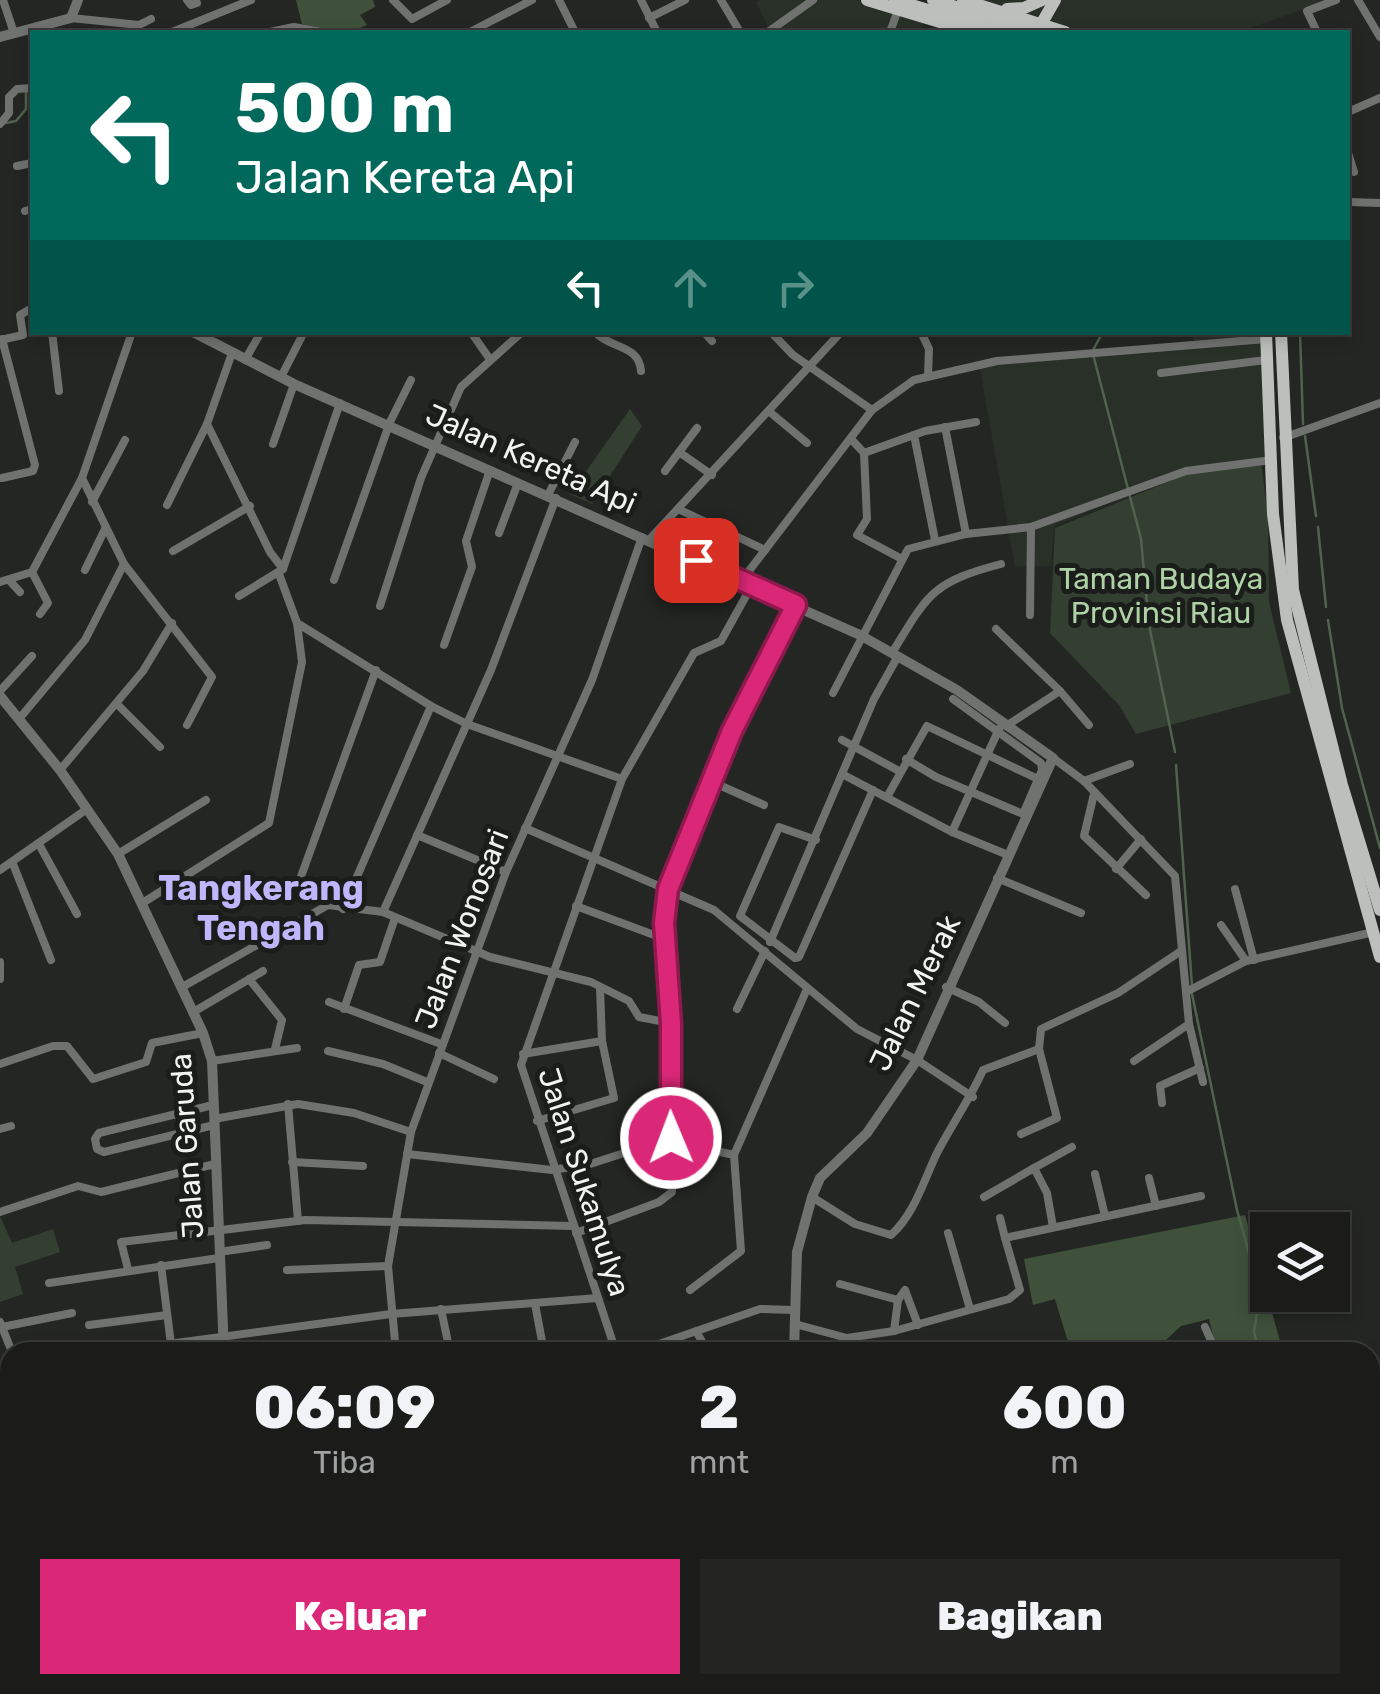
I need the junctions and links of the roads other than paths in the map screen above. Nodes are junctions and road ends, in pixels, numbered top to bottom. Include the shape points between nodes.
1 (2, 0) edge
2 (78, 0) edge
3 (251, 0) edge
4 (393, 0) edge
5 (447, 0) edge
6 (532, 0) edge
7 (560, 0) edge
8 (641, 0) edge
9 (686, 0) edge
10 (721, 0) edge
11 (813, 0) edge
12 (867, 0) edge
13 (934, 0) edge
14 (964, 0) edge
15 (1043, 0) edge
16 (1055, 0) edge
17 (1063, 0) edge
18 (1336, 0) edge
19 (1358, 0) edge
20 (986, 4) edge
21 (897, 5) edge
22 (227, 6) edge
23 (71, 18) junction
24 (650, 18) junction
25 (151, 19) dead end
26 (956, 27) junction
27 (1034, 28) edge
28 (69, 30) edge
29 (176, 30) edge
30 (278, 30) edge
31 (313, 30) edge
32 (474, 30) edge
33 (574, 30) edge
34 (656, 30) edge
35 (739, 30) edge
36 (771, 30) edge
37 (891, 30) edge
38 (966, 30) edge
39 (993, 30) edge
40 (1063, 30) edge
41 (1316, 30) edge
42 (14, 33) junction
43 (0, 37) edge
44 (1380, 37) edge
45 (30, 88) edge
46 (1380, 98) edge
47 (1350, 110) edge
48 (0, 124) edge
49 (1350, 159) edge
50 (30, 164) edge
51 (17, 166) dead end
52 (1354, 172) dead end
53 (1350, 202) edge
54 (1380, 203) edge
55 (30, 309) edge
56 (52, 335) edge
57 (131, 335) edge
58 (197, 335) edge
59 (217, 335) edge
60 (259, 335) edge
61 (302, 335) edge
62 (474, 335) edge
63 (518, 335) edge
64 (598, 335) edge
65 (707, 335) edge
66 (775, 335) edge
67 (839, 335) edge
68 (922, 335) edge
69 (1281, 335) edge
70 (1266, 336) edge
71 (1, 340) edge
72 (712, 341) dead end
73 (210, 344) junction
74 (232, 354) junction
75 (489, 358) junction
76 (245, 360) junction
77 (1266, 360) junction
78 (812, 367) junction
79 (641, 371) dead end
80 (1161, 373) dead end
81 (928, 375) junction
82 (281, 377) junction
83 (411, 380) dead end
84 (294, 384) junction
85 (59, 391) dead end
86 (1380, 402) edge
87 (340, 403) junction
88 (872, 410) junction
89 (772, 413) junction
90 (390, 422) junction
91 (976, 422) dead end
92 (208, 424) junction
93 (697, 428) dead end
94 (945, 428) junction
95 (914, 435) junction
96 (1284, 438) junction
97 (851, 439) junction
98 (124, 440) dead end
99 (575, 442) dead end
100 (807, 443) dead end
101 (273, 444) dead end
102 (436, 445) junction
103 (679, 452) junction
104 (864, 454) junction
105 (1272, 460) junction
106 (490, 470) junction
107 (665, 471) dead end
108 (712, 475) junction
109 (2, 478) edge
110 (82, 478) junction
111 (518, 482) junction
112 (552, 497) junction
113 (92, 502) junction
114 (167, 505) dead end
115 (250, 506) junction
116 (680, 510) junction
117 (1030, 527) junction
118 (105, 529) junction
119 (499, 533) dead end
120 (966, 534) junction
121 (646, 538) junction
122 (935, 540) junction
123 (765, 550) junction
124 (173, 551) dead end
125 (900, 558) junction
126 (124, 564) junction
127 (1000, 564) dead end
128 (86, 570) dead end
129 (32, 572) junction
130 (281, 572) junction
131 (334, 580) dead end
132 (5, 581) edge
133 (747, 582) junction
134 (20, 592) dead end
135 (239, 596) dead end
136 (796, 605) junction
137 (380, 606) dead end
138 (40, 614) dead end
139 (1030, 615) dead end
140 (172, 622) junction
141 (297, 624) junction
142 (996, 629) dead end
143 (860, 635) junction
144 (444, 646) dead end
145 (895, 654) junction
146 (32, 656) dead end
147 (376, 670) junction
148 (212, 677) junction
149 (220, 686) dead end
150 (1060, 691) junction
151 (833, 692) dead end
152 (0, 694) edge
153 (954, 699) dead end
154 (116, 704) junction
155 (431, 706) junction
156 (18, 720) junction
157 (467, 724) junction
158 (187, 725) dead end
159 (1089, 726) dead end
160 (1003, 727) junction
161 (842, 740) dead end
162 (854, 746) junction
163 (160, 747) dead end
164 (987, 756) junction
165 (555, 757) junction
166 (1052, 758) junction
167 (906, 759) junction
168 (1130, 764) dead end
169 (60, 770) junction
170 (900, 771) junction
171 (842, 774) junction
172 (622, 779) junction
173 (1038, 779) junction
174 (710, 781) junction
175 (1084, 782) junction
176 (872, 790) junction
177 (971, 791) junction
178 (1094, 794) junction
179 (887, 798) junction
180 (206, 800) dead end
181 (764, 805) dead end
182 (87, 809) junction
183 (524, 828) junction
184 (952, 832) junction
185 (417, 834) junction
186 (1141, 839) junction
187 (816, 840) junction
188 (40, 846) junction
189 (118, 854) junction
190 (1008, 854) junction
191 (593, 857) junction
192 (13, 864) junction
193 (0, 870) edge
194 (1116, 870) junction
195 (506, 872) junction
196 (997, 878) junction
197 (668, 889) junction
198 (1235, 889) dead end
199 (1146, 895) dead end
200 (144, 902) junction
201 (328, 905) junction
202 (576, 906) junction
203 (343, 909) junction
204 (1380, 910) edge
205 (384, 912) junction
206 (77, 914) dead end
207 (1081, 914) dead end
208 (395, 918) junction
209 (1221, 925) dead end
210 (1374, 932) junction
211 (665, 939) junction
212 (770, 942) junction
213 (476, 950) junction
214 (765, 951) junction
215 (1181, 951) junction
216 (1380, 958) edge
217 (50, 960) dead end
218 (1250, 960) junction
219 (0, 962) edge
220 (263, 972) dead end
221 (549, 975) junction
222 (0, 979) edge
223 (250, 980) junction
224 (184, 986) junction
225 (946, 987) junction
226 (600, 988) junction
227 (807, 988) junction
228 (1186, 992) junction
229 (329, 1002) dead end
230 (344, 1009) junction
231 (737, 1009) dead end
232 (195, 1011) junction
233 (1005, 1023) dead end
234 (671, 1024) junction
235 (1189, 1024) junction
236 (203, 1032) junction
237 (602, 1041) junction
238 (275, 1048) junction
239 (297, 1048) dead end
240 (440, 1049) junction
241 (1039, 1049) junction
242 (328, 1051) dead end
243 (523, 1054) junction
244 (917, 1060) junction
245 (212, 1061) junction
246 (1134, 1062) dead end
247 (0, 1064) edge
248 (1200, 1068) junction
249 (494, 1079) dead end
250 (426, 1082) junction
251 (1203, 1082) dead end
252 (973, 1097) junction
253 (1162, 1103) dead end
254 (288, 1104) junction
255 (214, 1105) junction
256 (537, 1121) junction
257 (214, 1122) junction
258 (11, 1126) dead end
259 (0, 1130) edge
260 (411, 1132) junction
261 (1021, 1134) dead end
262 (671, 1138) junction
263 (1072, 1147) dead end
264 (407, 1154) junction
265 (672, 1155) junction
266 (734, 1156) junction
267 (292, 1162) junction
268 (215, 1164) junction
269 (363, 1166) dead end
270 (1034, 1168) junction
271 (552, 1170) junction
272 (1095, 1174) dead end
273 (1149, 1178) dead end
274 (1202, 1196) dead end
275 (812, 1197) junction
276 (984, 1197) dead end
277 (1156, 1206) junction
278 (0, 1212) edge
279 (1105, 1216) junction
280 (1000, 1218) dead end
281 (395, 1220) junction
282 (298, 1221) junction
283 (1054, 1227) junction
284 (574, 1230) junction
285 (218, 1232) junction
286 (948, 1233) dead end
287 (1005, 1238) junction
288 (267, 1245) dead end
289 (219, 1255) junction
290 (161, 1265) junction
291 (388, 1266) junction
292 (128, 1270) junction
293 (288, 1270) dead end
294 (49, 1284) dead end
295 (840, 1284) dead end
296 (690, 1290) dead end
297 (598, 1298) junction
298 (898, 1300) junction
299 (535, 1304) junction
300 (441, 1309) junction
301 (970, 1309) junction
302 (794, 1310) junction
303 (72, 1312) dead end
304 (392, 1314) junction
305 (167, 1315) junction
306 (796, 1324) junction
307 (1, 1325) edge
308 (89, 1325) dead end
309 (918, 1325) junction
310 (1206, 1327) dead end
311 (696, 1331) junction
312 (894, 1332) junction
313 (223, 1338) junction
314 (4, 1342) edge
315 (171, 1342) edge
316 (188, 1342) edge
317 (223, 1342) edge
318 (395, 1342) edge
319 (448, 1342) edge
320 (542, 1342) edge
321 (613, 1342) edge
322 (665, 1342) edge
323 (702, 1342) edge
324 (795, 1342) edge
325 (1212, 1342) edge

1 - 42 street
2 - 23 street
3 - 22 street
4 - 5 street via 412,19
6 - 32 street
7 - 33 street
8 - 24 street
9 - 24 street
10 - 35 street
11 - 36 street
12 - 21 main road
13 - 27 main road, bridge
14 - 20 main road
14 - 26 main road via 989,16 990,24 982,30
15 - 20 main road via 1024,8
15 - 27 main road
16 - 27 main road
17 - 40 main road via 1056,16
18 - 41 street via 1307,11
19 - 44 street
20 - 27 main road
21 - 26 main road
21 - 37 street
21 - 39 main road, bridge
22 - 29 street
23 - 25 street via 139,25
23 - 28 street
23 - 42 street
24 - 34 street
26 - 38 main road
30 - 31 street
42 - 43 street
45 - 48 street via 8,97 9,113
46 - 47 street
49 - 52 street
50 - 51 street
53 - 54 street
55 - 71 street via 20,314 23,335
56 - 85 street
57 - 110 street
58 - 73 street, Jalan Kereta Api
59 - 73 street
60 - 76 street
61 - 82 street
62 - 75 street
63 - 75 street
64 - 79 street via 627,348
65 - 72 street
66 - 78 street
67 - 78 street
68 - 81 street via 930,349
69 - 96 main road
70 - 77 main road
70 - 81 street, Jalan Sukamulya
71 - 109 street via 35,465
73 - 74 street, Jalan Kereta Api
74 - 76 street, Jalan Kereta Api
74 - 92 street
75 - 102 street via 461,387
76 - 82 street, Jalan Kereta Api
77 - 80 street
77 - 105 main road
78 - 88 street
78 - 89 street
81 - 88 street, Jalan Sukamulya
82 - 84 street, Jalan Kereta Api
83 - 90 street
84 - 87 street, Jalan Kereta Api
84 - 101 street
86 - 96 street
87 - 90 street, Jalan Kereta Api
87 - 130 street
88 - 97 street, Jalan Sukamulya
89 - 100 street
89 - 108 street
90 - 102 street, Jalan Kereta Api
90 - 131 street
91 - 94 street
92 - 114 street
92 - 115 street
93 - 103 street
94 - 95 street
94 - 120 street
95 - 104 street
95 - 122 street
96 - 204 main road via 1299,617
97 - 104 street
97 - 123 street, Jalan Sukamulya
98 - 113 street
99 - 112 street
102 - 106 street, Jalan Kereta Api
102 - 137 street
103 - 107 street
103 - 108 street
104 - 125 street via 867,519 858,536
105 - 117 street via 1216,464
105 - 210 main road via 1287,620
106 - 111 street, Jalan Kereta Api
106 - 144 street via 466,541 472,567
108 - 116 street
110 - 113 street
110 - 129 street
111 - 112 street, Jalan Kereta Api
111 - 119 street
112 - 121 street, Jalan Kereta Api
112 - 157 street
113 - 118 street
115 - 124 street
115 - 130 street
116 - 121 street
116 - 123 street
117 - 120 street
117 - 139 street
118 - 126 street
118 - 128 street
120 - 122 street
121 - 133 street, Jalan Kereta Api
121 - 165 street, Jalan Wonosari
122 - 125 street
123 - 133 street, Jalan Sukamulya
125 - 143 street
126 - 140 street
126 - 156 street via 85,640
127 - 145 street via 941,585 922,604
129 - 132 street
129 - 138 street via 48,603
130 - 135 street
130 - 141 street
132 - 134 street
133 - 136 street, Jalan Kereta Api
133 - 172 street, Jalan Sukamulya via 721,641 694,653
136 - 143 street, Jalan Kereta Api
136 - 174 street
140 - 148 street
140 - 154 street
141 - 147 street
141 - 200 street via 302,662 268,823
142 - 150 street
143 - 145 street, Jalan Kereta Api
143 - 151 street
145 - 160 street, Jalan Kereta Api
145 - 162 street
146 - 152 street
147 - 155 street
147 - 201 street via 299,882
148 - 149 street
148 - 158 street
150 - 159 street
150 - 160 street
152 - 156 street, Jalan Garuda
153 - 160 street
154 - 163 street
154 - 169 street
155 - 157 street
155 - 203 street
156 - 169 street, Jalan Garuda
157 - 165 street
157 - 185 street
160 - 164 street
160 - 166 street, Jalan Kereta Api
160 - 173 street via 1036,756
161 - 162 street
162 - 170 street
162 - 171 street
164 - 167 street via 927,726
164 - 173 street
164 - 177 street
165 - 172 street
165 - 183 street, Jalan Wonosari
166 - 175 street
166 - 190 street, Jalan Merak
167 - 170 street
167 - 177 street
168 - 175 street
169 - 182 street, Jalan Garuda
170 - 179 street
171 - 176 street
171 - 187 street
172 - 191 street, Jalan Sukamulya
173 - 177 street via 1024,814
174 - 181 street
174 - 197 street
175 - 178 street
176 - 179 street
176 - 212 street via 799,957
177 - 184 street
178 - 186 street
178 - 194 street via 1084,836
179 - 184 street
180 - 189 street
182 - 188 street
182 - 189 street, Jalan Garuda
183 - 191 street
183 - 195 street, Jalan Wonosari
184 - 190 street
185 - 195 street
185 - 205 street
186 - 194 street
186 - 215 street via 1176,878
187 - 212 street
187 - 212 street via 779,827 740,916
188 - 192 street
188 - 206 street
189 - 200 street, Jalan Garuda
190 - 196 street, Jalan Merak
191 - 197 street
191 - 202 street, Jalan Sukamulya
192 - 193 street
192 - 217 street
194 - 199 street
195 - 213 street, Jalan Wonosari
196 - 207 street
196 - 225 street, Jalan Merak
197 - 211 street
197 - 214 street via 714,910
198 - 218 street
200 - 224 street, Jalan Garuda
201 - 203 street
201 - 224 street
202 - 211 street
202 - 221 street, Jalan Sukamulya
203 - 205 street
205 - 208 street
208 - 213 street
208 - 230 street via 380,962 359,965
209 - 218 street
210 - 216 main road
210 - 218 street
211 - 234 street
213 - 221 street
213 - 240 street, Jalan Wonosari
214 - 227 street
214 - 231 street
215 - 228 street
215 - 241 street via 1118,993 1042,1028
218 - 228 street
219 - 222 street
220 - 223 street
221 - 226 street
221 - 243 street, Jalan Sukamulya
223 - 232 street
223 - 238 street via 282,1020
224 - 232 street, Jalan Garuda
225 - 233 street
225 - 244 street, Jalan Merak
226 - 234 street via 629,1001 639,1017
226 - 237 street
227 - 244 street via 858,1029
227 - 266 street
228 - 235 street
229 - 230 street
230 - 240 street
232 - 236 street, Jalan Garuda
234 - 262 street
235 - 246 street
235 - 248 street
236 - 245 street, Jalan Garuda
236 - 247 street via 152,1042 146,1062 93,1078 67,1046
237 - 243 street
237 - 256 street via 614,1098
238 - 239 street
238 - 245 street
240 - 249 street
240 - 250 street, Jalan Wonosari
241 - 252 street via 986,1068
241 - 261 street via 1057,1118
242 - 250 street
243 - 256 street, Jalan Sukamulya via 520,1065
244 - 252 street
244 - 275 street, Jalan Merak via 867,1133 820,1178
245 - 255 street, Jalan Garuda
248 - 251 street
248 - 253 street via 1160,1086
250 - 260 street, Jalan Wonosari
252 - 275 street via 891,1235 855,1224
254 - 257 street
254 - 260 street via 354,1113
254 - 267 street
255 - 257 street, Jalan Garuda
255 - 257 street via 94,1138 104,1152
256 - 271 street, Jalan Sukamulya
257 - 268 street, Jalan Garuda
258 - 259 street
260 - 264 street, Jalan Wonosari
262 - 265 street
262 - 271 street
263 - 270 street
264 - 271 street
264 - 281 street, Jalan Wonosari
265 - 266 street via 708,1149
265 - 284 street via 668,1197
266 - 296 street via 741,1251
267 - 269 street
267 - 282 street
268 - 278 street via 101,1192 78,1186
268 - 285 street, Jalan Garuda
270 - 276 street
270 - 283 street
271 - 284 street, Jalan Sukamulya
272 - 279 street
273 - 277 street
274 - 277 street
275 - 302 street, Jalan Merak via 796,1252
277 - 279 street
279 - 283 street
280 - 287 street
281 - 282 street
281 - 284 street
281 - 291 street, Jalan Wonosari
282 - 285 street
283 - 287 street
284 - 297 street, Jalan Sukamulya
285 - 289 street, Jalan Garuda
285 - 292 street via 121,1242
286 - 301 street
287 - 301 street via 1020,1290
288 - 289 street
289 - 290 street
289 - 313 street, Jalan Garuda
290 - 292 street
290 - 305 street
291 - 293 street
291 - 304 street, Jalan Wonosari
292 - 294 street
295 - 298 street
297 - 299 street
297 - 321 street, Jalan Sukamulya
298 - 309 street via 908,1291
298 - 312 street
299 - 300 street
299 - 320 street
300 - 304 street
300 - 319 street
301 - 309 street
302 - 306 street, Jalan Merak
302 - 311 street via 760,1310
303 - 307 street
304 - 313 street
304 - 318 street, Jalan Wonosari
305 - 308 street
305 - 315 street
306 - 312 street via 847,1338
306 - 324 street, Jalan Merak
307 - 314 street
309 - 312 street
310 - 325 street
311 - 322 street
311 - 323 street
313 - 316 street
313 - 317 street, Jalan Garuda

